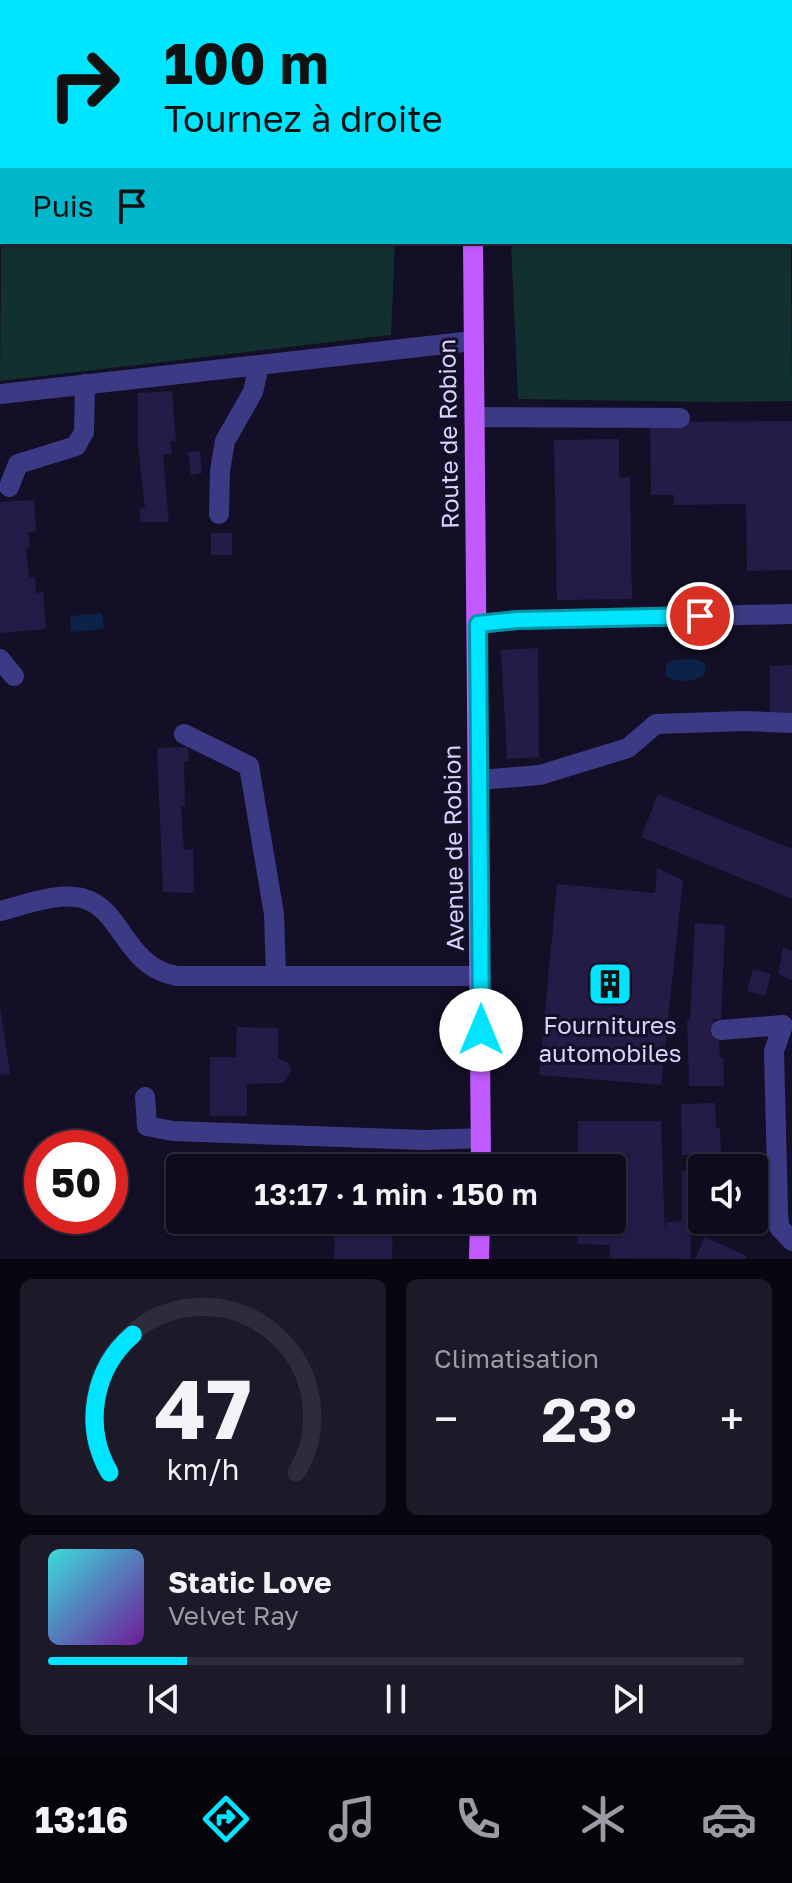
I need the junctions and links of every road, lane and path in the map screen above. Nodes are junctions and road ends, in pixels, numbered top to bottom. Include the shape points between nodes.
1 (473, 244) edge
2 (473, 341) junction
3 (259, 365) junction
4 (85, 384) junction
5 (0, 394) edge
6 (475, 417) junction
7 (680, 418) dead end
8 (9, 487) dead end
9 (219, 514) dead end
10 (792, 614) edge
11 (478, 624) junction
12 (0, 659) edge
13 (14, 676) dead end
14 (792, 723) edge
15 (184, 734) dead end
16 (479, 780) junction
17 (0, 911) edge
18 (276, 976) junction
19 (481, 976) junction
20 (721, 1030) dead end
21 (145, 1097) dead end
22 (481, 1138) junction
23 (481, 1154) edge
24 (480, 1234) edge
25 (792, 1241) edge
26 (479, 1259) edge

1 - 2 main road, Route de Robion
2 - 3 street
2 - 6 main road, Route de Robion
3 - 4 street
3 - 9 street via 253,392 225,441
4 - 5 street
4 - 8 street via 84,432 76,446 18,464
6 - 7 street
6 - 11 main road, Route de Robion
10 - 11 street
11 - 16 main road, Avenue de Robion
12 - 13 street
14 - 16 street via 656,724 628,748 540,775
15 - 18 street via 249,766 274,914
16 - 19 main road, Avenue de Robion
17 - 18 street via 51,899 84,898 98,905 145,962 162,973
18 - 19 street
19 - 22 main road, Avenue de Robion
20 - 25 street via 783,1025 774,1051 778,1211 779,1227
21 - 22 street via 147,1126 173,1131
22 - 23 main road, Avenue de Robion
24 - 26 main road

